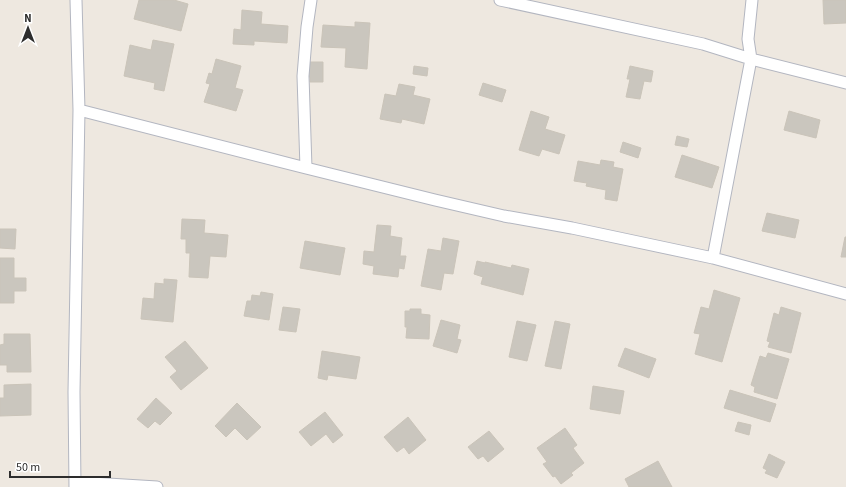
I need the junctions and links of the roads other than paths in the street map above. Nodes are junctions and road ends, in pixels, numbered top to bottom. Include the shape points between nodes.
1 (76, 0) edge
2 (311, 0) edge
3 (500, 0) edge
4 (752, 0) edge
5 (750, 59) junction
6 (846, 83) edge
7 (79, 110) junction
8 (306, 168) junction
9 (713, 258) junction
10 (846, 294) edge
11 (75, 484) edge
12 (158, 487) edge

1 - 7 street
2 - 8 street via 303,76
3 - 5 street via 703,44
4 - 5 street via 748,39
5 - 6 street
5 - 9 street
7 - 8 street
7 - 11 street
8 - 9 street via 504,216
9 - 10 street
11 - 12 street

